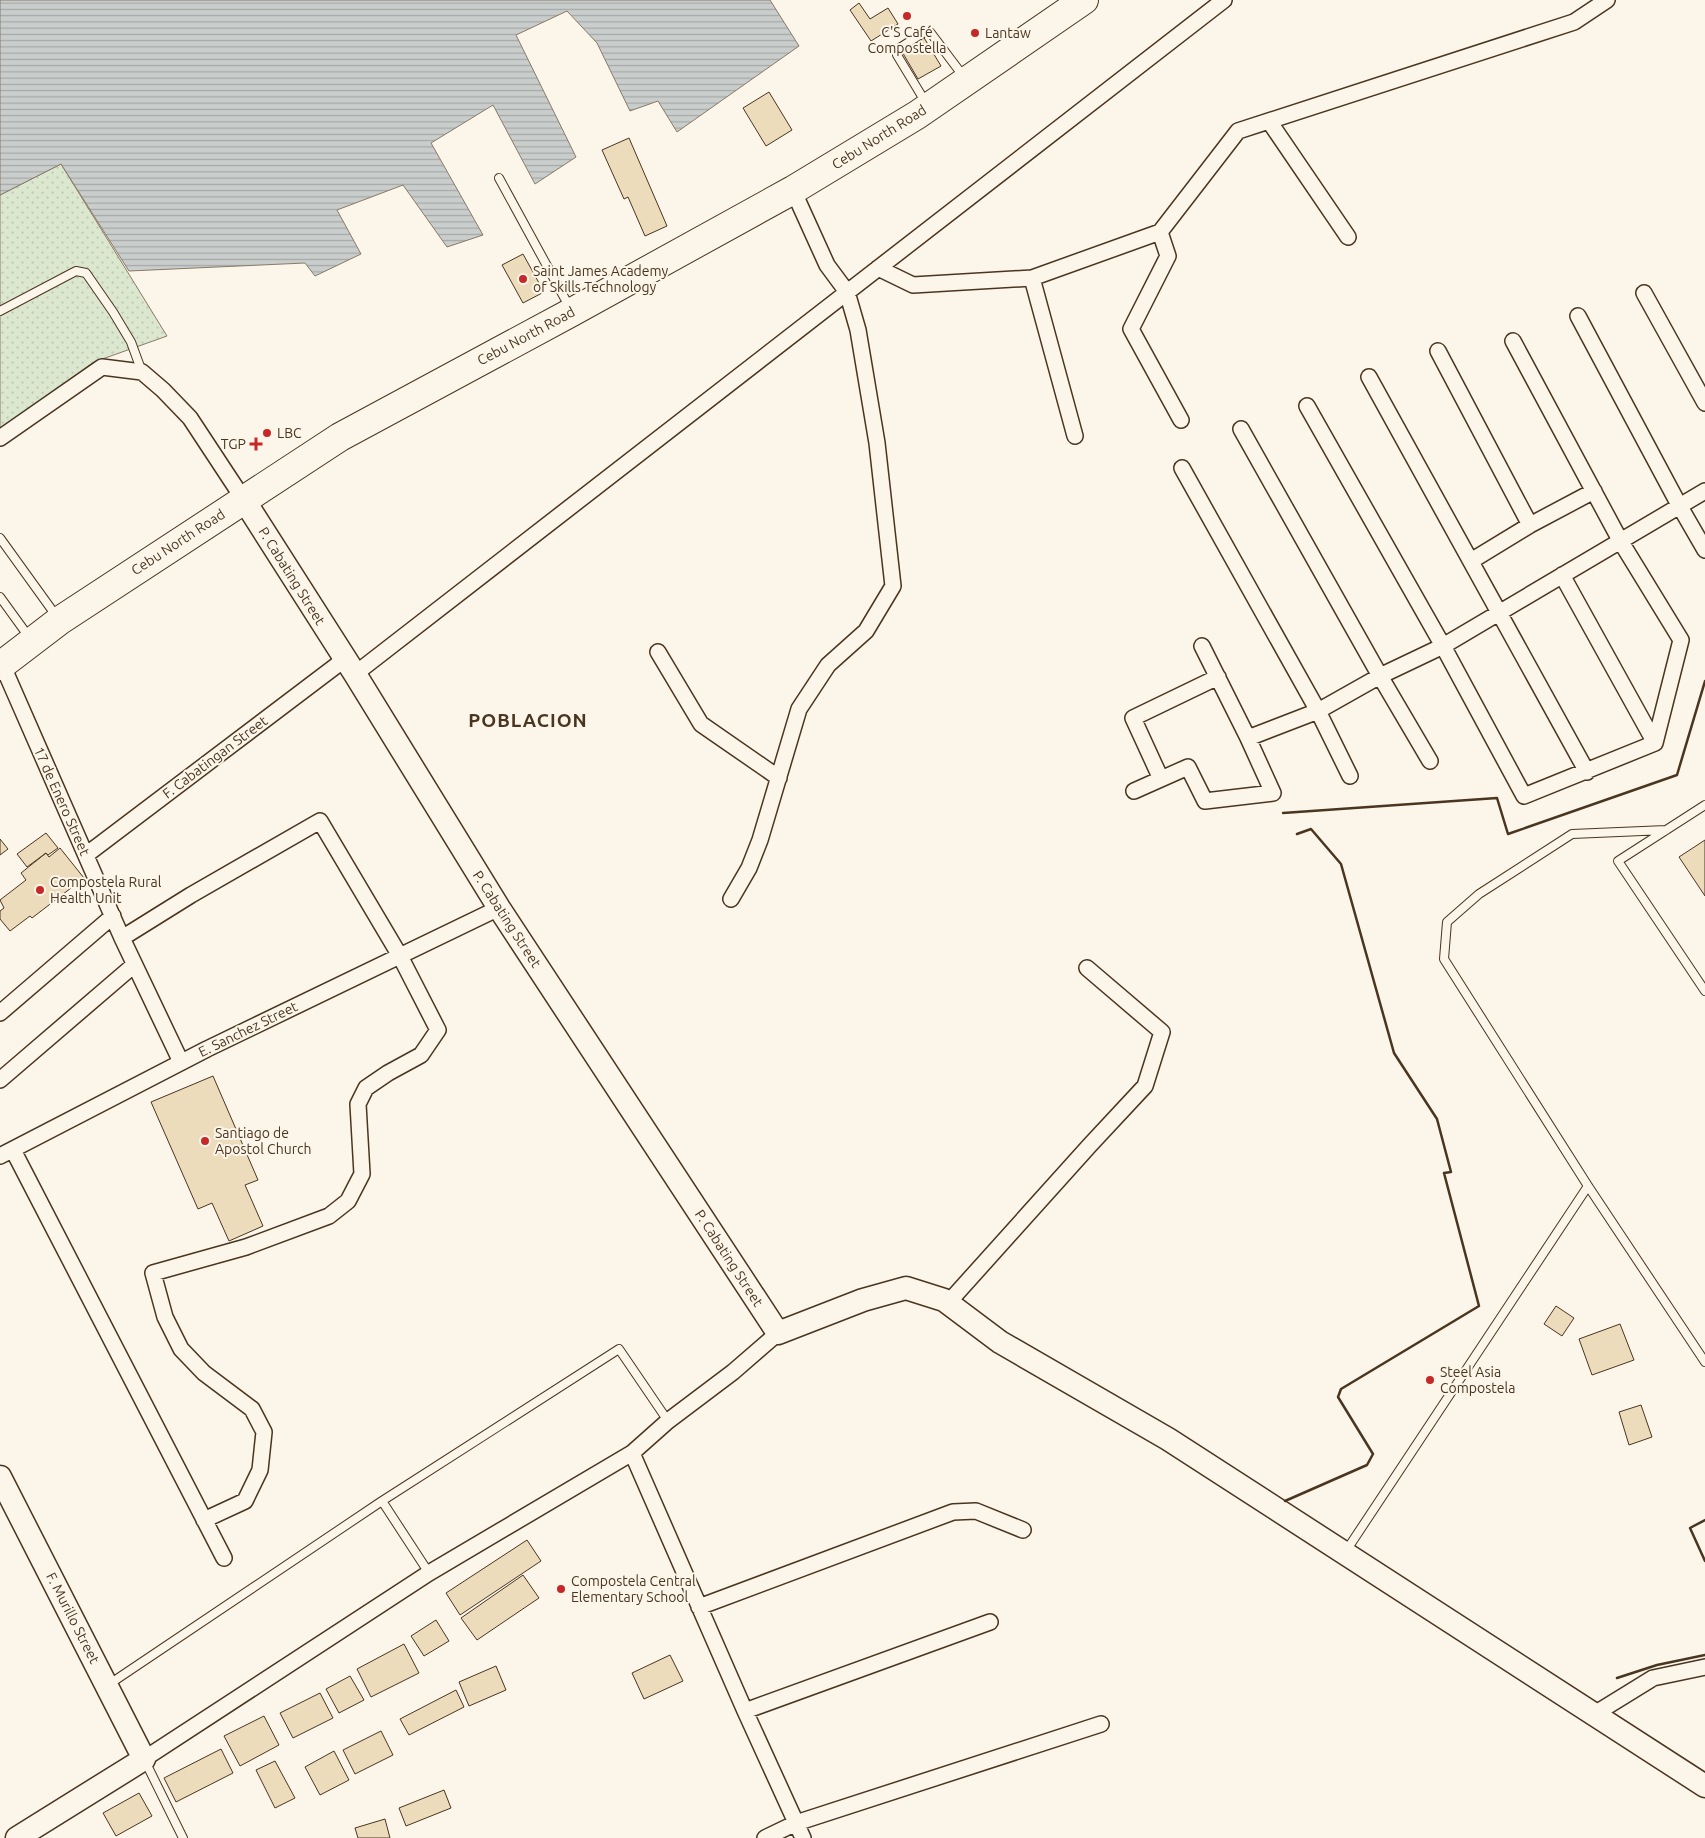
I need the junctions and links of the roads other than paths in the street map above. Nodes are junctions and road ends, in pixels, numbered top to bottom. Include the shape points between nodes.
1 (1084, 0) edge
2 (1224, 0) edge
3 (1607, 0) edge
4 (967, 81) junction
5 (928, 107) junction
6 (1269, 120) junction
7 (499, 178) dead end
8 (792, 190) junction
9 (1160, 232) junction
10 (1348, 237) dead end
11 (878, 268) junction
12 (1032, 278) junction
13 (847, 292) junction
14 (1644, 293) dead end
15 (0, 311) edge
16 (572, 312) junction
17 (1578, 316) dead end
18 (1513, 341) dead end
19 (1438, 351) dead end
20 (142, 372) junction
21 (1369, 377) dead end
22 (1705, 403) edge
23 (1307, 406) dead end
24 (1181, 420) dead end
25 (1241, 429) dead end
26 (1075, 436) dead end
27 (0, 438) edge
28 (1182, 468) dead end
29 (1594, 490) junction
30 (1705, 491) edge
31 (244, 500) junction
32 (1679, 505) junction
33 (1530, 525) junction
34 (0, 538) edge
35 (1621, 542) junction
36 (1705, 550) edge
37 (1471, 561) junction
38 (1562, 575) junction
39 (0, 597) edge
40 (1500, 613) junction
41 (59, 621) junction
42 (32, 641) junction
43 (1202, 646) dead end
44 (1443, 646) junction
45 (658, 652) dead end
46 (1, 665) edge
47 (350, 666) junction
48 (1380, 676) junction
49 (1218, 677) junction
50 (1318, 712) junction
51 (1248, 738) junction
52 (1654, 743) junction
53 (1430, 761) dead end
54 (1587, 772) junction
55 (1350, 776) dead end
56 (779, 778) junction
57 (1161, 779) junction
58 (1134, 792) dead end
59 (1705, 805) edge
60 (1666, 830) junction
61 (86, 855) junction
62 (731, 899) dead end
63 (499, 908) junction
64 (113, 916) junction
65 (122, 938) junction
66 (400, 956) junction
67 (134, 965) junction
68 (1087, 968) dead end
69 (1705, 991) edge
70 (0, 1013) edge
71 (182, 1062) junction
72 (0, 1080) edge
73 (4, 1153) edge
74 (1588, 1186) junction
75 (948, 1303) junction
76 (778, 1333) junction
77 (1705, 1362) edge
78 (668, 1421) junction
79 (632, 1454) junction
80 (0, 1477) edge
81 (382, 1502) junction
82 (204, 1520) junction
83 (1023, 1530) dead end
84 (1344, 1554) junction
85 (224, 1558) dead end
86 (429, 1573) junction
87 (699, 1607) junction
88 (990, 1622) dead end
89 (1705, 1667) edge
90 (107, 1685) junction
91 (745, 1711) junction
92 (1593, 1714) junction
93 (1101, 1724) dead end
94 (144, 1759) junction
95 (1705, 1786) edge
96 (796, 1823) junction
97 (27, 1835) edge
98 (183, 1838) edge
99 (765, 1838) edge
100 (803, 1838) edge

1 - 4 highway, Cebu North Road
2 - 11 street, F. Cabatingan Street
3 - 6 street via 1574,22
4 - 5 highway, Cebu North Road
4 - 5 lane via 926,31 898,50 896,55
5 - 8 highway, Cebu North Road
6 - 9 street via 1238,131
6 - 10 street
7 - 16 lane
8 - 13 street via 827,265
8 - 16 highway, Cebu North Road
9 - 12 street
9 - 24 street via 1168,256 1131,329
11 - 12 street via 914,285
11 - 13 street, F. Cabatingan Street
12 - 26 street
13 - 47 street, F. Cabatingan Street
13 - 56 street via 858,330 877,443 893,586 866,631 828,665 800,708
14 - 22 street
15 - 20 lane via 76,271 86,273 131,342
16 - 31 highway, Cebu North Road via 340,437
17 - 32 street
18 - 29 street
19 - 33 street
20 - 27 street via 102,367
20 - 31 street via 190,418
21 - 37 street
23 - 44 street
25 - 48 street
28 - 50 street
29 - 33 street
29 - 35 street
30 - 32 street
31 - 41 highway, Cebu North Road
31 - 47 street, P. Cabating Street
32 - 35 street
32 - 36 street
33 - 37 street
34 - 41 lane
35 - 38 street
35 - 52 street via 1680,640
37 - 40 street
38 - 40 street
38 - 52 street
39 - 42 lane
40 - 44 street
40 - 54 street
41 - 42 highway, Cebu North Road
42 - 46 highway, Cebu North Road
43 - 49 street
44 - 48 street
44 - 54 street via 1524,796
45 - 56 street via 702,724
46 - 61 street, 17 de Enero Street
47 - 61 street, F. Cabatingan Street
47 - 63 street, P. Cabating Street
48 - 50 street
48 - 53 street
49 - 51 street
49 - 57 street via 1134,718
50 - 51 street
50 - 55 street
51 - 57 street via 1272,794 1205,801 1188,767
52 - 54 street
56 - 62 street via 752,861
57 - 58 street
59 - 60 lane
60 - 69 lane via 1618,861
60 - 74 lane via 1572,834 1479,894 1447,922 1444,958
61 - 64 street, 17 de Enero Street
63 - 66 street, E. Sanchez Street
63 - 76 street, P. Cabating Street
64 - 65 street, 17 de Enero Street
64 - 70 street
65 - 66 street via 191,894 320,821
65 - 67 street, 17 de Enero Street
66 - 71 street, E. Sanchez Street
66 - 82 street via 438,1030 422,1055 366,1088 358,1104 362,1174 348,1201 329,1216 246,1247 153,1273 165,1317 181,1349 204,1374 252,1409 264,1432 260,1470 245,1502
67 - 71 street, 17 de Enero Street
67 - 72 street
68 - 75 street via 1162,1032 1145,1086
71 - 73 street, E. Sanchez Street
73 - 82 street
74 - 77 lane
74 - 84 lane
75 - 76 street via 906,1288 863,1300
75 - 84 street via 1000,1342 1168,1439
76 - 78 street
78 - 79 street
78 - 81 lane via 619,1349
79 - 86 street
79 - 87 street
80 - 90 street, F. Murillo Street
81 - 86 lane
81 - 90 lane
82 - 85 street
83 - 87 street via 976,1511 953,1512
84 - 92 street
86 - 94 street
87 - 91 street
88 - 91 street
89 - 92 street via 1653,1678
90 - 94 street, F. Murillo Street
91 - 96 street
92 - 95 street
93 - 96 street
94 - 97 street
94 - 98 lane
96 - 99 street
96 - 100 street

